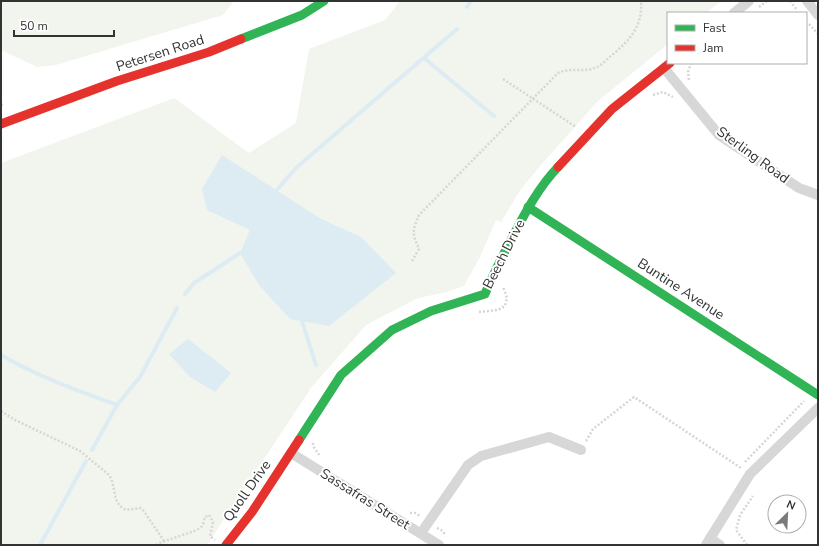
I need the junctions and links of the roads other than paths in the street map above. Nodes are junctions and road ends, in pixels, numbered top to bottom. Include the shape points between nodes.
1 (324, 1) edge
2 (749, 1) edge
3 (807, 1) edge
4 (735, 12) edge
5 (818, 15) edge
6 (667, 66) edge
7 (1, 124) edge
8 (818, 195) edge
9 (528, 207) junction
10 (816, 394) edge
11 (818, 408) edge
12 (581, 450) road end
13 (291, 453) junction
14 (421, 533) junction
15 (708, 542) edge
16 (443, 543) edge
17 (226, 545) edge
18 (720, 545) edge

1 - 7 street, Petersen Road via 302,15 209,52 117,81
2 - 4 street
3 - 5 street
6 - 8 street, Sterling Road via 682,90 719,135 799,188
6 - 9 street, Beech Drive via 612,109 548,178
9 - 10 street, Buntine Avenue
9 - 13 street, Beech Drive via 484,294 431,311 392,330 341,375
11 - 15 street via 750,474
12 - 14 street via 549,437 481,456 468,465
13 - 14 street, Sassafras Street
13 - 17 street, Quoll Drive via 252,512
14 - 16 street, Sassafras Street
15 - 18 street

